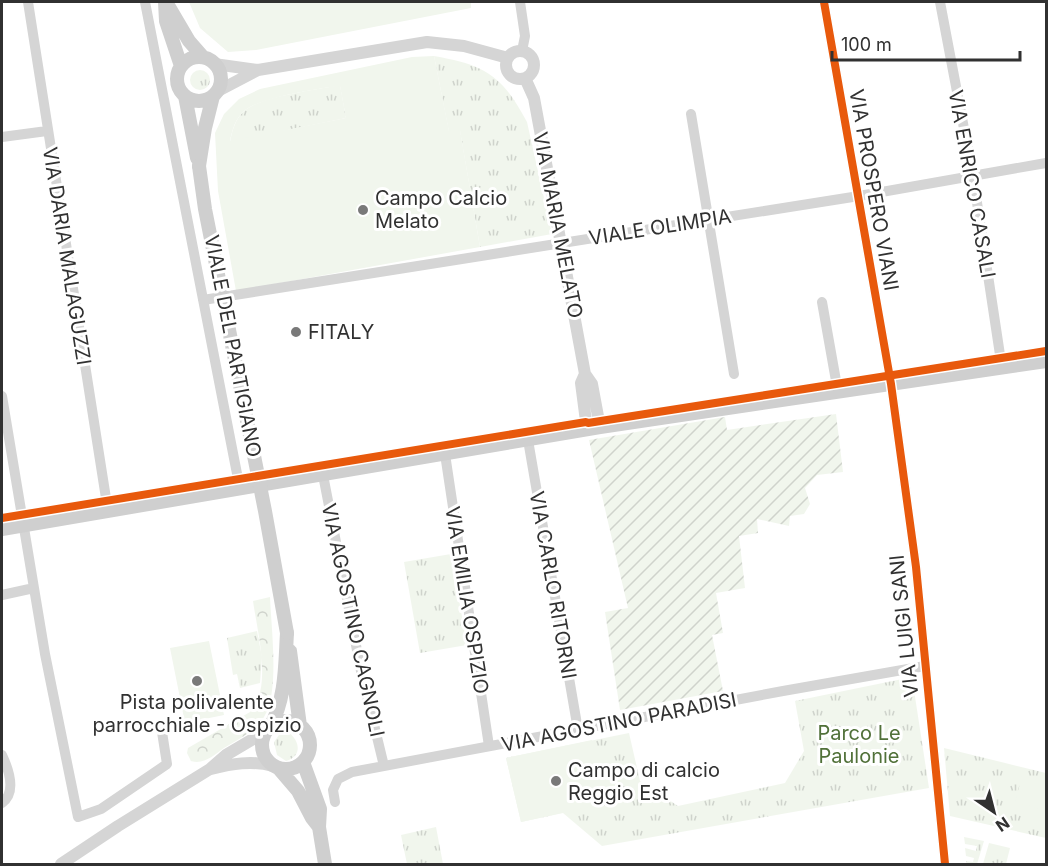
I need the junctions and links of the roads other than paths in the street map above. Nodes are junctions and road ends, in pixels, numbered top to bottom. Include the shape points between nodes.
1 (28, 2) edge
2 (145, 2) edge
3 (166, 2) edge
4 (520, 2) edge
5 (824, 2) edge
6 (940, 2) edge
7 (522, 51) junction
8 (508, 58) junction
9 (209, 61) junction
10 (181, 66) junction
11 (258, 70) junction
12 (525, 78) junction
13 (214, 94) junction
14 (185, 96) junction
15 (692, 114) dead end
16 (47, 131) junction
17 (2, 137) edge
18 (1047, 163) edge
19 (199, 166) junction
20 (973, 177) junction
21 (859, 196) junction
22 (709, 219) junction
23 (562, 243) junction
24 (203, 300) junction
25 (822, 302) dead end
26 (1047, 361) edge
27 (1002, 368) junction
28 (734, 374) dead end
29 (891, 384) junction
30 (838, 392) junction
31 (2, 396) edge
32 (593, 428) junction
33 (528, 440) junction
34 (445, 454) junction
35 (322, 475) junction
36 (240, 489) junction
37 (108, 511) junction
38 (23, 526) junction
39 (2, 529) edge
40 (34, 588) junction
41 (2, 595) edge
42 (286, 633) junction
43 (926, 666) junction
44 (300, 726) junction
45 (267, 729) junction
46 (578, 730) junction
47 (162, 732) dead end
48 (489, 746) junction
49 (2, 755) edge
50 (303, 762) junction
51 (384, 766) junction
52 (276, 768) junction
53 (210, 769) junction
54 (335, 802) dead end
55 (2, 803) edge
56 (319, 827) junction
57 (61, 864) edge
58 (325, 864) edge
59 (945, 864) edge

1 - 16 street, VIA DARIA MALAGUZZI
2 - 24 street
3 - 9 main road, VIALE DEL PARTIGIANO via 189,41
3 - 10 main road, VIALE DEL PARTIGIANO via 166,21
4 - 7 street via 525,36
5 - 21 street, VIA PROSPERO VIANI
6 - 20 street, VIA ENRICO CASALI
7 - 8 street
7 - 12 street via 534,63
8 - 11 street via 464,46 427,42
8 - 12 street via 508,72
9 - 10 main road via 191,58
9 - 11 street
9 - 13 main road, VIALE DEL PARTIGIANO via 220,74
10 - 14 main road, VIALE DEL PARTIGIANO via 177,78
11 - 13 street
12 - 23 street, VIA MARIA MELATO via 534,98
13 - 14 main road via 199,101
13 - 19 main road, VIALE DEL PARTIGIANO
14 - 19 main road, VIALE DEL PARTIGIANO
15 - 22 street
16 - 17 street
16 - 37 street, VIA DARIA MALAGUZZI
18 - 20 street, VIALE OLIMPIA
19 - 42 main road, VIALE DEL PARTIGIANO, bridge
20 - 21 street, VIALE OLIMPIA
20 - 27 street, VIA ENRICO CASALI
21 - 22 street, VIALE OLIMPIA
21 - 29 street, VIA PROSPERO VIANI
22 - 23 street, VIALE OLIMPIA
22 - 28 street
23 - 24 street, VIALE OLIMPIA
23 - 32 street, VIA MARIA MELATO via 585,374 581,384
24 - 36 street
25 - 30 street
26 - 27 main road
27 - 29 main road
29 - 30 main road
29 - 43 street, VIA LUIGI SANI
30 - 32 main road
31 - 38 street
32 - 33 main road
33 - 34 main road
33 - 46 street, VIA CARLO RITORNI
34 - 35 main road
34 - 48 street, VIA EMILIA OSPIZIO
35 - 36 main road
35 - 51 street, VIA AGOSTINO CAGNOLI
36 - 37 main road
37 - 38 main road
38 - 39 main road
38 - 40 street
40 - 41 street
40 - 47 street via 78,817 101,809 167,764
42 - 44 main road, VIALE DEL PARTIGIANO
42 - 45 main road, VIALE DEL PARTIGIANO via 282,695 277,714
43 - 46 street, VIA AGOSTINO PARADISI
43 - 59 street, VIA LUIGI SANI
44 - 45 main road via 281,720
44 - 50 main road, VIALE DEL PARTIGIANO via 309,748
45 - 52 main road, VIALE DEL PARTIGIANO via 262,747
45 - 53 street
46 - 48 street, VIA AGOSTINO PARADISI
48 - 51 street, VIA AGOSTINO PARADISI
49 - 55 street via 11,788
50 - 52 main road via 292,769
50 - 56 main road, VIALE DEL PARTIGIANO via 320,809
51 - 54 street, VIA AGOSTINO PARADISI via 338,779 333,790
52 - 53 street via 264,763 243,763
52 - 56 main road, VIALE DEL PARTIGIANO via 298,791
53 - 57 street
56 - 58 main road, VIALE DEL PARTIGIANO

